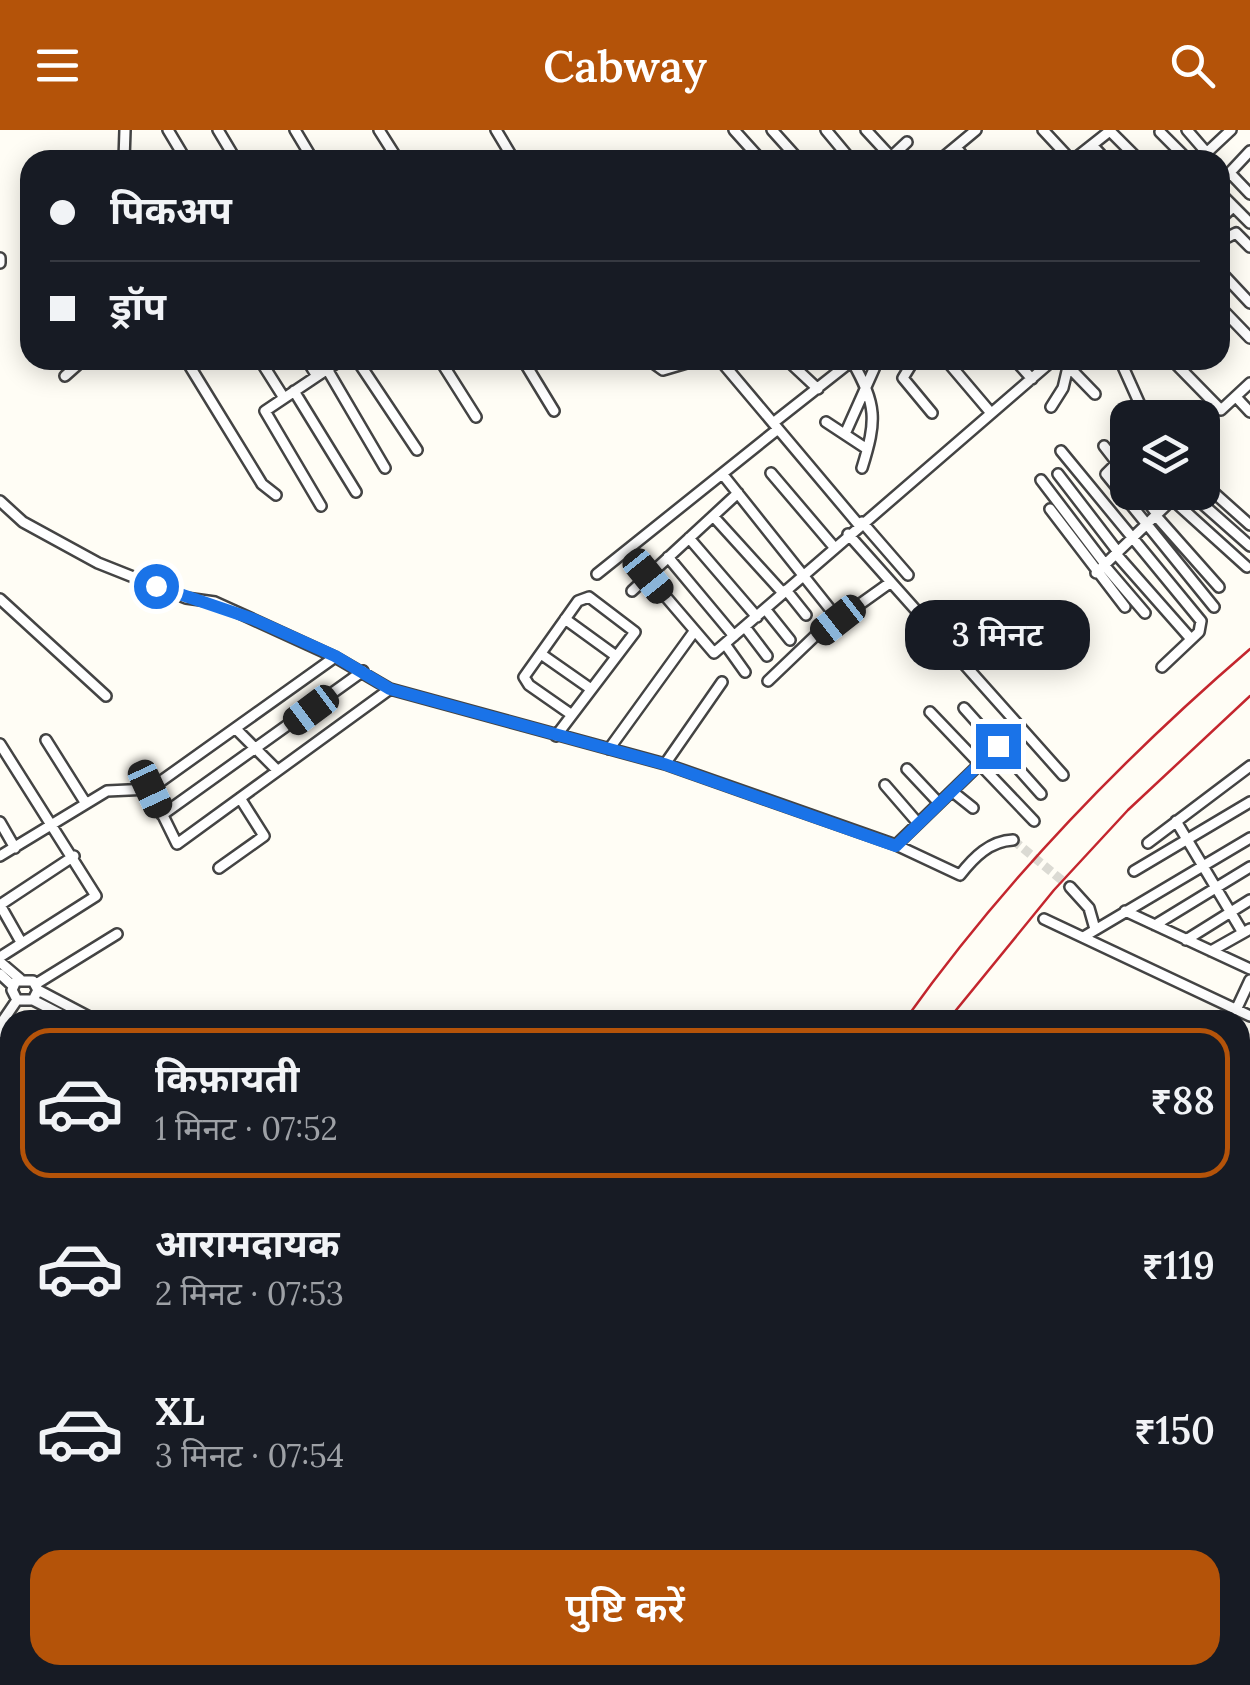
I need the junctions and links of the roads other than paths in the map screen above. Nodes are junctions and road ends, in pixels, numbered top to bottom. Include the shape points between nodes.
1 (734, 130) edge
2 (772, 130) edge
3 (826, 130) edge
4 (866, 130) edge
5 (976, 130) edge
6 (1111, 130) edge
7 (1047, 131) edge
8 (1227, 131) edge
9 (1160, 132) dead end
10 (908, 142) dead end
11 (1092, 145) junction
12 (956, 147) junction
13 (752, 150) edge
14 (790, 150) edge
15 (843, 150) edge
16 (882, 150) edge
17 (898, 150) edge
18 (952, 150) edge
19 (958, 150) edge
20 (1063, 150) edge
21 (1085, 150) edge
22 (1097, 150) edge
23 (1130, 150) edge
24 (1178, 150) edge
25 (1209, 150) edge
26 (1250, 151) edge
27 (1242, 160) junction
28 (1250, 168) edge
29 (1230, 173) joint
30 (1250, 194) edge
31 (1230, 204) edge
32 (1233, 207) junction
33 (1230, 210) edge
34 (1250, 223) edge
35 (1230, 236) edge
36 (1250, 247) edge
37 (1230, 281) edge
38 (1250, 303) edge
39 (1230, 318) edge
40 (1250, 338) edge
41 (72, 370) edge
42 (192, 370) edge
43 (266, 370) edge
44 (313, 370) edge
45 (326, 370) edge
46 (328, 370) edge
47 (364, 370) edge
48 (446, 370) edge
49 (529, 370) edge
50 (728, 370) edge
51 (798, 370) edge
52 (841, 370) edge
53 (857, 370) edge
54 (874, 370) edge
55 (908, 370) edge
56 (955, 370) edge
57 (1024, 370) edge
58 (1041, 370) edge
59 (1065, 370) edge
60 (1072, 370) edge
61 (1124, 370) edge
62 (1181, 370) edge
63 (66, 376) dead end
64 (317, 376) junction
65 (1032, 378) junction
66 (1250, 383) edge
67 (867, 388) junction
68 (818, 389) junction
69 (294, 391) junction
70 (1095, 394) dead end
71 (1236, 397) junction
72 (284, 398) junction
73 (1138, 400) edge
74 (1051, 406) dead end
75 (554, 411) dead end
76 (1250, 412) edge
77 (932, 413) dead end
78 (992, 413) junction
79 (476, 417) dead end
80 (826, 422) dead end
81 (776, 426) junction
82 (845, 434) junction
83 (1104, 446) dead end
84 (868, 449) junction
85 (417, 450) dead end
86 (1062, 451) dead end
87 (1110, 455) edge
88 (385, 468) dead end
89 (862, 468) dead end
90 (771, 472) dead end
91 (1058, 474) dead end
92 (724, 476) junction
93 (1041, 480) dead end
94 (356, 492) dead end
95 (738, 493) junction
96 (276, 495) dead end
97 (1220, 498) edge
98 (0, 501) edge
99 (321, 506) dead end
100 (1050, 509) dead end
101 (1132, 510) edge
102 (1153, 510) edge
103 (1159, 510) edge
104 (1183, 510) edge
105 (1209, 510) edge
106 (1156, 515) junction
107 (713, 516) junction
108 (861, 524) junction
109 (1250, 524) edge
110 (1144, 526) junction
111 (848, 534) junction
112 (688, 538) junction
113 (1132, 539) junction
114 (1250, 546) edge
115 (834, 547) junction
116 (1117, 552) junction
117 (668, 557) junction
118 (1102, 567) junction
119 (1248, 567) dead end
120 (597, 574) dead end
121 (804, 574) junction
122 (908, 575) dead end
123 (648, 576) junction
124 (891, 582) junction
125 (1219, 587) dead end
126 (632, 590) dead end
127 (784, 592) junction
128 (0, 599) edge
129 (1125, 607) dead end
130 (1214, 607) dead end
131 (1145, 612) dead end
132 (762, 614) junction
133 (806, 615) dead end
134 (565, 619) junction
135 (838, 620) junction
136 (642, 622) dead end
137 (745, 627) junction
138 (635, 632) junction
139 (694, 633) junction
140 (734, 636) junction
141 (1191, 639) junction
142 (790, 640) dead end
143 (724, 644) junction
144 (540, 654) junction
145 (335, 656) junction
146 (616, 656) junction
147 (767, 656) dead end
148 (1162, 667) dead end
149 (363, 671) junction
150 (745, 672) dead end
151 (722, 682) dead end
152 (768, 682) dead end
153 (390, 689) junction
154 (592, 689) junction
155 (106, 696) dead end
156 (964, 708) dead end
157 (930, 712) dead end
158 (572, 715) junction
159 (1018, 727) junction
160 (236, 729) junction
161 (556, 736) junction
162 (46, 740) dead end
163 (0, 744) edge
164 (998, 746) junction
165 (258, 749) junction
166 (610, 749) junction
167 (664, 764) junction
168 (978, 764) junction
169 (1246, 768) edge
170 (907, 769) dead end
171 (277, 770) junction
172 (1063, 775) dead end
173 (1250, 784) edge
174 (884, 785) dead end
175 (150, 789) junction
176 (953, 792) junction
177 (1041, 794) dead end
178 (240, 798) junction
179 (85, 802) junction
180 (938, 802) junction
181 (1250, 802) edge
182 (973, 808) dead end
183 (162, 816) junction
184 (1176, 821) junction
185 (0, 822) edge
186 (917, 822) junction
187 (1034, 822) dead end
188 (52, 823) junction
189 (1250, 838) edge
190 (1013, 840) dead end
191 (1187, 842) junction
192 (1148, 843) dead end
193 (896, 846) junction
194 (15, 848) junction
195 (0, 856) edge
196 (74, 856) junction
197 (1202, 867) junction
198 (1250, 867) edge
199 (219, 868) dead end
200 (1134, 872) dead end
201 (1070, 887) tunnel mouth
202 (1214, 888) junction
203 (1250, 900) edge
204 (0, 905) edge
205 (1124, 911) junction
206 (1230, 912) junction
207 (1044, 919) dead end
208 (1155, 926) junction
209 (1095, 928) junction
210 (1247, 931) edge
211 (117, 934) dead end
212 (1085, 936) junction
213 (1186, 940) junction
214 (21, 942) junction
215 (1211, 952) junction
216 (0, 959) edge
217 (1250, 970) edge
218 (0, 974) edge
219 (1250, 980) edge
220 (17, 982) junction
221 (36, 991) junction
222 (17, 1000) junction
223 (11, 1010) edge
224 (60, 1010) edge
225 (75, 1010) edge
226 (1236, 1010) joint

1 - 13 street
2 - 14 street
3 - 15 street
4 - 16 street
5 - 12 street
6 - 11 street
6 - 23 street
7 - 20 street
8 - 25 street
9 - 24 street
10 - 17 street
11 - 21 street
11 - 22 street
12 - 18 street
12 - 19 street
26 - 27 street
27 - 28 street
27 - 29 street
29 - 30 street
31 - 32 street
32 - 33 street
32 - 34 street
35 - 36 street via 1236,233
37 - 38 street
39 - 40 street
41 - 63 street
42 - 96 street via 262,484
43 - 72 street
44 - 64 street
45 - 64 street
46 - 88 street
47 - 85 street
48 - 79 street
49 - 75 street
50 - 81 street
51 - 68 street
52 - 68 street
53 - 67 street
54 - 67 street
55 - 77 street via 903,378
56 - 78 street
57 - 65 street
58 - 65 street
59 - 74 street via 1064,388
60 - 70 street
61 - 73 street
62 - 71 street via 1218,409
64 - 69 street
65 - 78 street
66 - 71 street
67 - 82 street
67 - 84 street via 875,419
68 - 81 street
69 - 72 street
69 - 94 street
71 - 76 street
72 - 99 street via 265,411
78 - 108 street
80 - 82 street
81 - 92 street
81 - 108 street
82 - 84 street
83 - 87 street
84 - 89 street
86 - 113 street
90 - 115 street
91 - 116 street
92 - 95 street
92 - 120 street
93 - 118 street
95 - 107 street
95 - 121 street
97 - 109 street
98 - 145 street via 23,522 98,563 186,598 215,602
100 - 118 street
101 - 110 street
102 - 106 street
103 - 106 street
104 - 119 street
105 - 114 street
106 - 110 street
106 - 125 street
107 - 112 street
107 - 127 street
108 - 111 street
108 - 122 street
110 - 113 street
110 - 130 street
111 - 115 street
111 - 124 street
112 - 117 street
112 - 132 street
113 - 116 street
113 - 141 street via 1202,621
115 - 121 street
116 - 118 street
116 - 141 street
117 - 123 street
117 - 140 street
118 - 129 street
118 - 131 street
121 - 127 street
121 - 135 street
123 - 126 street
123 - 139 street
124 - 135 street
124 - 159 street
127 - 132 street
127 - 133 street
128 - 155 street
132 - 137 street
132 - 142 street
134 - 138 street via 589,597
134 - 144 street
134 - 146 street
135 - 152 street
136 - 138 street
137 - 140 street
137 - 147 street
138 - 146 street
139 - 143 street via 714,652
139 - 166 street
140 - 143 street
141 - 148 street
143 - 150 street
144 - 154 street
144 - 158 street via 526,681
145 - 149 street
145 - 160 street
146 - 154 street
149 - 153 street
149 - 165 street
151 - 167 street
153 - 161 street
153 - 171 street
154 - 158 street
156 - 164 street
157 - 168 street
158 - 161 street
159 - 164 street
159 - 172 street
160 - 165 street
160 - 175 street
161 - 166 street
162 - 179 street
163 - 188 street
164 - 168 street
164 - 177 street
165 - 171 street
165 - 183 street
166 - 167 street
167 - 193 street
168 - 176 street
168 - 187 street
169 - 173 street
169 - 184 street
170 - 180 street
171 - 178 street
174 - 186 street
175 - 179 street via 115,788
175 - 183 street
176 - 180 street
176 - 182 street
178 - 183 street via 177,844
178 - 199 street via 264,836
179 - 188 street
180 - 186 street
181 - 191 street
184 - 191 street
184 - 192 street
185 - 194 street
186 - 193 street
188 - 194 street
188 - 196 street
189 - 197 street
190 - 193 street via 979,853 960,875
191 - 197 street
191 - 200 street
194 - 195 street
196 - 204 street
196 - 214 street via 96,896
197 - 202 street
197 - 205 street
198 - 202 street
201 - 209 street via 1089,908
202 - 206 street
202 - 208 street
203 - 206 street
204 - 214 street
205 - 208 street
205 - 209 street
206 - 210 street
206 - 213 street
207 - 212 street
208 - 213 street
209 - 212 street
210 - 215 street
211 - 221 street
212 - 226 street
213 - 215 street
214 - 216 street
215 - 217 street
216 - 220 street
218 - 220 street
219 - 226 street
220 - 221 street
220 - 222 street
221 - 222 street
221 - 224 street
221 - 225 street
222 - 223 street

